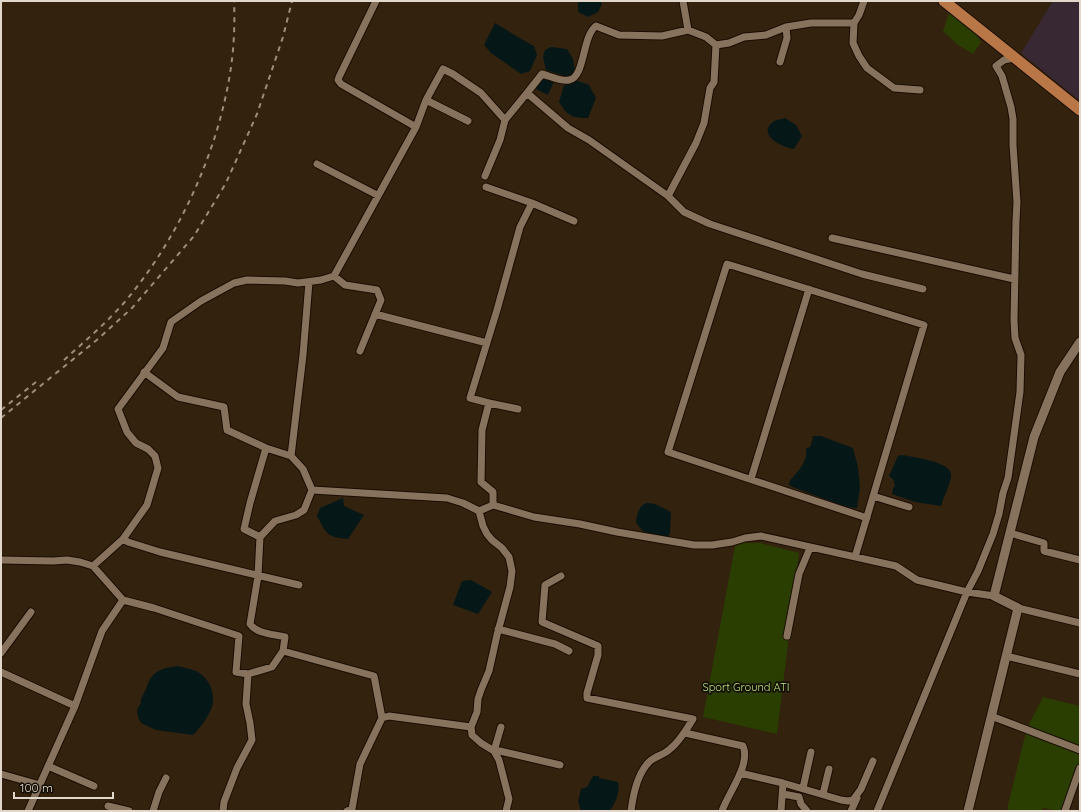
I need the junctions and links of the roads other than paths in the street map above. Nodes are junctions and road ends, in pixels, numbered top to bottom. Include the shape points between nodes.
1 (376, 1) edge
2 (683, 1) edge
3 (864, 1) edge
4 (944, 1) edge
5 (854, 23) junction
6 (786, 27) junction
7 (688, 30) junction
8 (716, 45) junction
9 (1014, 58) junction
10 (780, 62) dead end
11 (920, 90) dead end
12 (527, 93) junction
13 (426, 100) junction
14 (1080, 110) edge
15 (505, 120) junction
16 (468, 121) dead end
17 (416, 128) junction
18 (317, 164) dead end
19 (485, 176) dead end
20 (486, 187) dead end
21 (377, 195) junction
22 (668, 196) junction
23 (532, 203) junction
24 (574, 221) dead end
25 (832, 238) dead end
26 (334, 276) junction
27 (1014, 279) junction
28 (309, 282) junction
29 (808, 289) junction
30 (923, 289) dead end
31 (375, 314) junction
32 (1080, 342) edge
33 (487, 343) junction
34 (360, 351) dead end
35 (144, 372) junction
36 (489, 403) junction
37 (518, 409) dead end
38 (266, 448) junction
39 (291, 456) junction
40 (751, 480) junction
41 (312, 490) junction
42 (873, 496) junction
43 (493, 506) junction
44 (909, 507) dead end
45 (479, 512) junction
46 (867, 518) junction
47 (1010, 533) junction
48 (260, 537) junction
49 (123, 539) junction
50 (810, 548) junction
51 (855, 557) junction
52 (1, 560) edge
53 (1080, 560) edge
54 (93, 566) junction
55 (258, 576) junction
56 (561, 576) dead end
57 (299, 585) dead end
58 (967, 592) junction
59 (994, 596) junction
60 (123, 600) junction
61 (1018, 608) junction
62 (31, 612) dead end
63 (1080, 623) edge
64 (498, 629) junction
65 (787, 636) dead end
66 (283, 651) junction
67 (569, 651) dead end
68 (1, 653) edge
69 (1006, 656) junction
70 (1, 672) edge
71 (248, 674) junction
72 (1080, 674) edge
73 (75, 706) junction
74 (991, 716) junction
75 (382, 718) junction
76 (471, 727) junction
77 (501, 727) dead end
78 (685, 733) junction
79 (1080, 750) edge
80 (494, 751) junction
81 (811, 752) dead end
82 (873, 761) dead end
83 (560, 765) dead end
84 (48, 766) junction
85 (1080, 768) edge
86 (829, 769) dead end
87 (740, 773) junction
88 (1, 774) edge
89 (166, 778) dead end
90 (783, 783) junction
91 (40, 785) junction
92 (94, 786) dead end
93 (803, 788) junction
94 (783, 794) junction
95 (823, 794) junction
96 (857, 797) junction
97 (108, 806) dead end
98 (28, 811) edge
99 (129, 811) edge
100 (154, 811) edge
101 (223, 811) edge
102 (347, 811) edge
103 (506, 811) edge
104 (631, 811) edge
105 (722, 811) edge
106 (781, 811) edge
107 (807, 811) edge
108 (851, 811) edge
109 (877, 811) edge
110 (968, 811) edge
111 (1065, 811) edge

1 - 17 street via 338,80 353,92
2 - 7 street
3 - 5 street
4 - 9 main road
5 - 6 street via 811,23
5 - 11 street via 853,43 867,68 894,88
6 - 8 street
6 - 10 street via 787,38
7 - 8 street via 706,37
7 - 12 street via 662,36 619,35 596,26 588,38 575,78 563,80 542,74
8 - 22 street via 714,82 710,88 704,123
9 - 14 main road
9 - 27 street via 1004,60 996,66 1012,107 1017,202
12 - 15 street
12 - 22 street via 568,128
13 - 15 street via 443,69 481,93
13 - 16 street
13 - 17 street
15 - 19 street via 500,140
17 - 21 street
18 - 21 street
20 - 23 street
21 - 26 street
22 - 30 street via 684,212 710,224 862,274
23 - 24 street
23 - 33 street via 520,227
25 - 27 street
26 - 28 street
26 - 31 street via 345,285 377,290 381,300
27 - 58 street via 1015,338 1021,355 1020,392 1008,478 993,534
28 - 35 street via 247,280 234,283 201,301 170,322 163,348
28 - 39 street
29 - 40 street
29 - 40 street via 727,264 668,452
29 - 42 street via 924,324
31 - 33 street
31 - 34 street
32 - 47 street via 1060,372 1034,437
33 - 36 street via 470,398
35 - 38 street via 178,397 224,407 226,430
35 - 49 street via 118,409 127,432 136,443 155,456 158,468 147,506
36 - 37 street
36 - 43 street via 482,430 481,482 493,492
38 - 39 street
38 - 48 street via 244,529
39 - 41 street via 303,469
40 - 46 street
41 - 45 street via 447,498
41 - 48 street via 304,510 296,515 275,520
42 - 44 street
42 - 46 street
43 - 45 street
43 - 50 street via 534,517 694,545 712,546 761,536
45 - 64 street via 487,534 509,557 512,571
46 - 51 street
47 - 53 street via 1044,543 1044,551
47 - 59 street
48 - 55 street
49 - 54 street
49 - 55 street via 160,552
50 - 51 street
50 - 65 street via 799,574
51 - 58 street via 896,566 917,580
52 - 54 street via 67,560
54 - 60 street
55 - 57 street
55 - 66 street via 250,624 261,632 285,637
56 - 78 street via 544,585 542,622 598,646 587,698 692,719
58 - 59 street
58 - 109 street
59 - 61 street
60 - 71 street via 239,636 236,672
60 - 73 street via 102,631
61 - 63 street
61 - 69 street
62 - 68 street
64 - 67 street via 555,644
64 - 76 street via 489,671 478,699 478,712
66 - 71 street via 272,667
66 - 75 street via 374,676
69 - 72 street
69 - 74 street
70 - 73 street
71 - 101 street via 246,704 252,740 237,768
73 - 84 street
74 - 79 street
74 - 110 street
75 - 76 street via 389,716
75 - 102 street via 360,764 352,809
76 - 80 street via 472,735
77 - 80 street
78 - 87 street via 743,746 745,757
78 - 104 street via 672,748 649,762 642,772 637,782
80 - 83 street
80 - 103 street via 499,760 509,799
81 - 93 street
82 - 96 street
84 - 91 street
84 - 92 street
85 - 111 street
86 - 95 street
87 - 90 street
87 - 105 street
88 - 91 street
89 - 100 street
90 - 93 street
90 - 94 street
91 - 98 street
93 - 95 street
94 - 106 street
94 - 107 street via 799,797
95 - 96 street via 848,801
96 - 108 street
97 - 99 street

